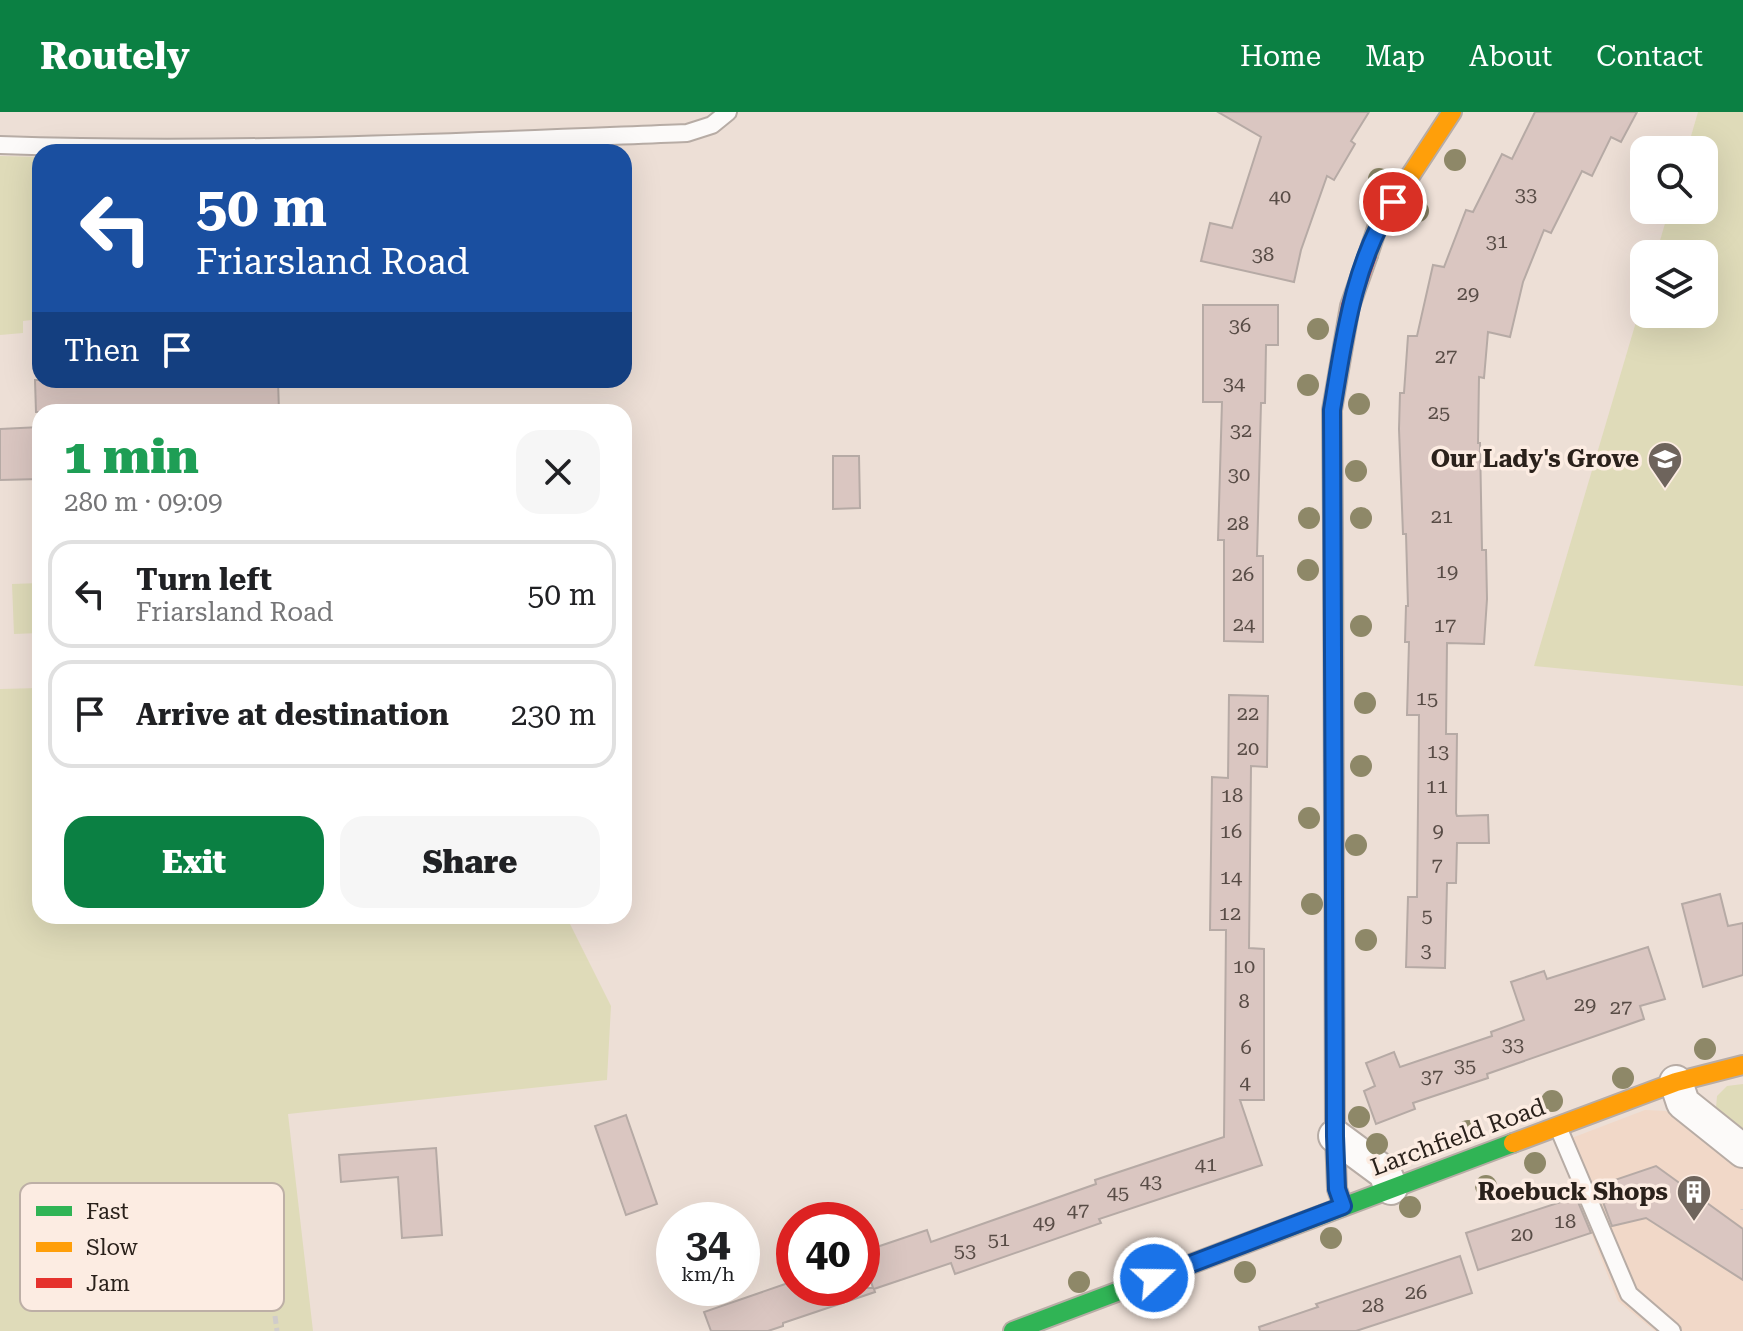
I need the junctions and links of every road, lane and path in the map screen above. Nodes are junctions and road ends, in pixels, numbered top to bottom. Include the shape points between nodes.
1 (728, 112) edge
2 (1452, 112) edge
3 (341, 144) edge
4 (0, 145) edge
5 (32, 145) edge
6 (1743, 1065) edge
7 (1676, 1082) junction
8 (1558, 1126) junction
9 (1335, 1136) junction
10 (1743, 1151) edge
11 (1391, 1188) junction
12 (1343, 1206) junction
13 (275, 1316) dead end
14 (277, 1331) edge
15 (1013, 1331) edge
16 (1672, 1331) edge

1 - 3 lane via 712,125 687,133
2 - 9 street via 1378,225 1350,306 1332,410
4 - 5 lane
6 - 7 street, Larchfield Road
7 - 8 street, Larchfield Road
7 - 10 street via 1683,1103
8 - 11 street, Larchfield Road
8 - 16 lane via 1629,1294
9 - 11 street via 1385,1173
9 - 12 street via 1337,1189
11 - 12 street, Larchfield Road
12 - 15 street, Larchfield Road
13 - 14 path

